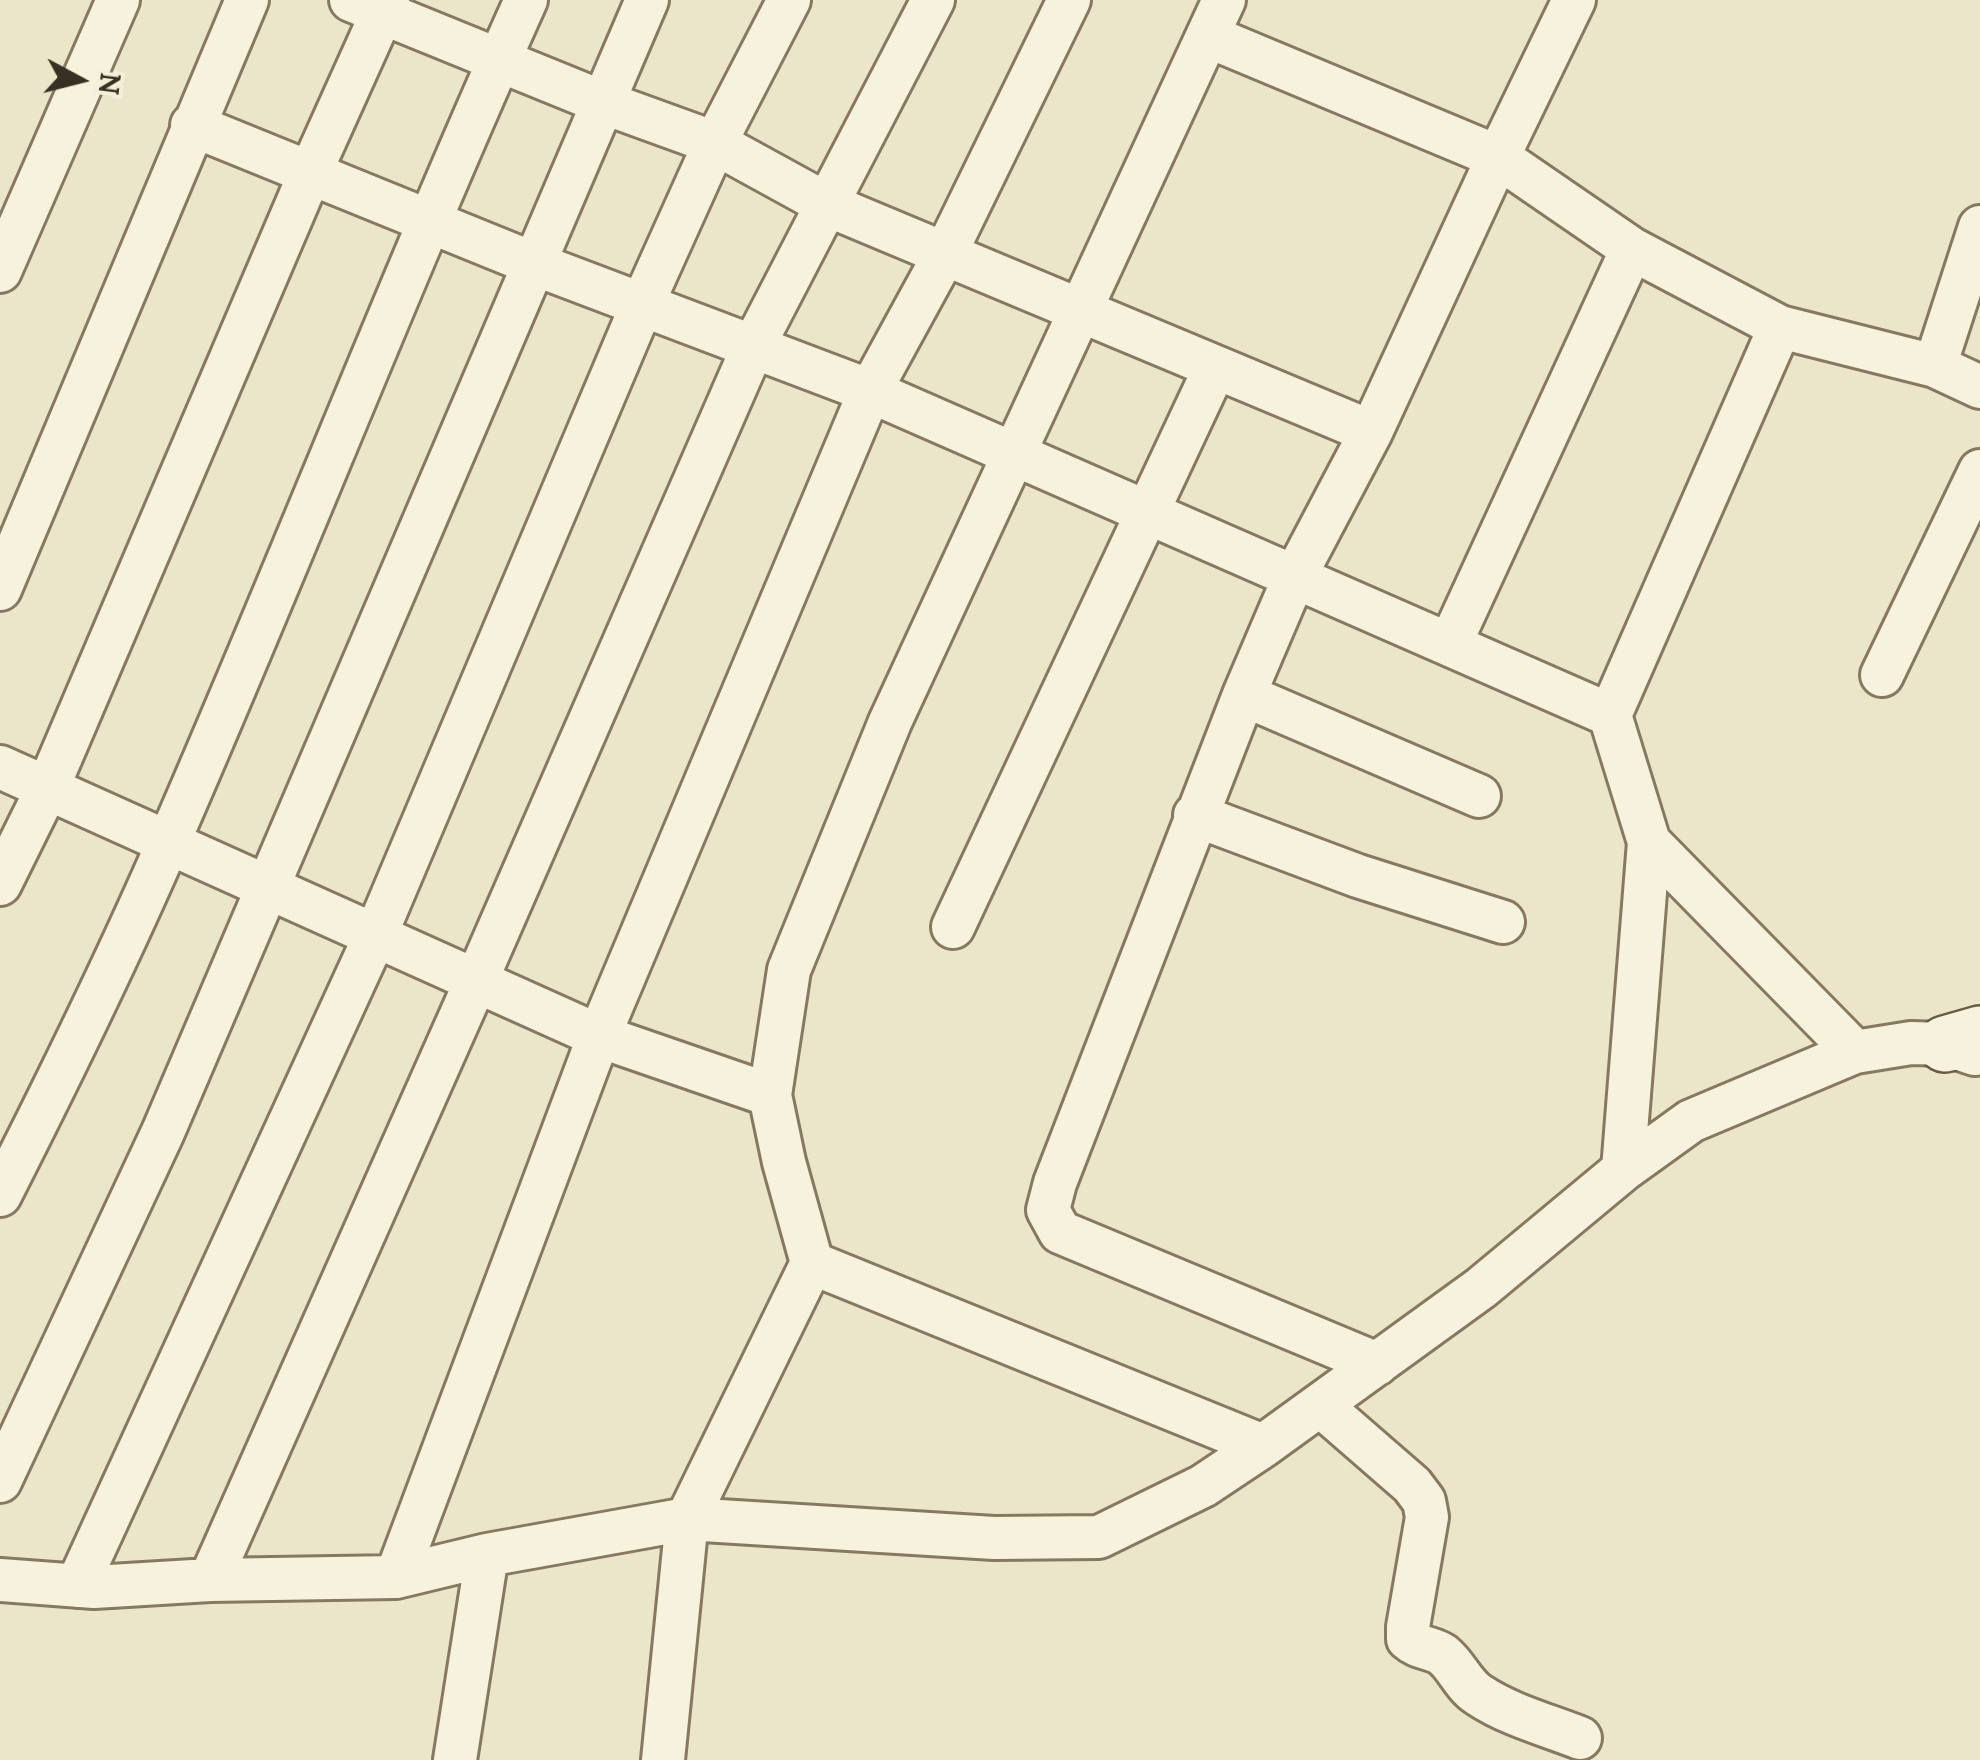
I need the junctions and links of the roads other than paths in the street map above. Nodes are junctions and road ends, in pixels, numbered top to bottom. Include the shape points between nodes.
1 (118, 0) edge
2 (248, 0) edge
3 (526, 0) edge
4 (647, 0) edge
5 (789, 0) edge
6 (933, 0) edge
7 (1069, 0) edge
8 (1573, 0) edge
9 (373, 4) edge
10 (1216, 18) edge
11 (498, 60) junction
12 (602, 102) junction
13 (192, 125) junction
14 (715, 144) junction
15 (1498, 157) junction
16 (311, 172) junction
17 (828, 205) junction
18 (428, 222) junction
19 (1980, 227) edge
20 (1632, 250) junction
21 (946, 252) junction
22 (532, 263) junction
23 (0, 272) edge
24 (642, 304) junction
25 (1080, 310) junction
26 (1780, 328) junction
27 (754, 344) junction
28 (1936, 366) junction
29 (1214, 368) junction
30 (1980, 387) edge
31 (870, 391) junction
32 (1370, 432) junction
33 (1015, 457) junction
34 (1980, 471) edge
35 (1147, 513) junction
36 (1294, 578) junction
37 (0, 590) edge
38 (1450, 644) junction
39 (1882, 675) dead end
40 (1244, 695) junction
41 (1610, 715) junction
42 (0, 767) edge
43 (48, 787) junction
44 (1479, 796) dead end
45 (1195, 815) junction
46 (169, 842) junction
47 (1648, 842) junction
48 (0, 884) edge
49 (267, 888) junction
50 (1503, 922) dead end
51 (953, 928) dead end
52 (376, 934) junction
53 (477, 979) junction
54 (599, 1036) junction
55 (1968, 1044) edge
56 (1855, 1052) junction
57 (770, 1096) junction
58 (1623, 1170) junction
59 (0, 1195) edge
60 (812, 1264) junction
61 (1377, 1364) junction
62 (1320, 1405) junction
63 (1263, 1446) junction
64 (0, 1482) edge
65 (687, 1519) junction
66 (487, 1555) junction
67 (396, 1578) junction
68 (0, 1580) edge
69 (210, 1580) junction
70 (77, 1586) junction
71 (1580, 1738) dead end
72 (455, 1760) edge
73 (663, 1760) edge

1 - 23 street
2 - 13 street
3 - 11 street
4 - 12 street
5 - 14 street
6 - 17 street
7 - 21 street
8 - 15 street
9 - 11 street
9 - 16 street
10 - 15 street
10 - 25 street
11 - 12 street
11 - 18 street
12 - 14 street
12 - 22 street
13 - 16 street
13 - 37 street
14 - 17 street
14 - 24 street
15 - 20 street
15 - 32 street
16 - 18 street
16 - 43 street
17 - 21 street
17 - 27 street
18 - 22 street
18 - 46 street
19 - 28 street
20 - 26 street
20 - 38 street
21 - 25 street
21 - 31 street
22 - 24 street
22 - 49 street
24 - 27 street
24 - 52 street
25 - 29 street
25 - 33 street
26 - 28 street
26 - 41 street
27 - 31 street
27 - 53 street
28 - 30 street
29 - 32 street
29 - 35 street
31 - 33 street
31 - 54 street
32 - 36 street
33 - 35 street
33 - 57 street via 890,722 789,970
34 - 39 street
35 - 36 street
35 - 51 street
36 - 38 street
36 - 40 street
38 - 41 street
40 - 44 street
40 - 45 street
41 - 47 street
42 - 43 street
43 - 46 street
43 - 48 street
45 - 50 street
45 - 61 street via 1048,1210 1060,1232
46 - 49 street
46 - 59 street
47 - 56 street
47 - 58 street
49 - 52 street
49 - 64 street via 163,1132
52 - 53 street
52 - 70 street
53 - 54 street
53 - 69 street
54 - 57 street
54 - 67 street
55 - 56 street via 1910,1043
56 - 58 street via 1691,1121
57 - 60 street
58 - 61 street
60 - 63 street
60 - 65 street
61 - 62 street
62 - 63 street
62 - 71 street via 1424,1502 1408,1639 1447,1658 1478,1695
63 - 65 street via 1202,1486 1099,1537 994,1538
65 - 66 street
65 - 73 street
66 - 67 street
66 - 72 street
67 - 69 street
68 - 70 street
69 - 70 street

